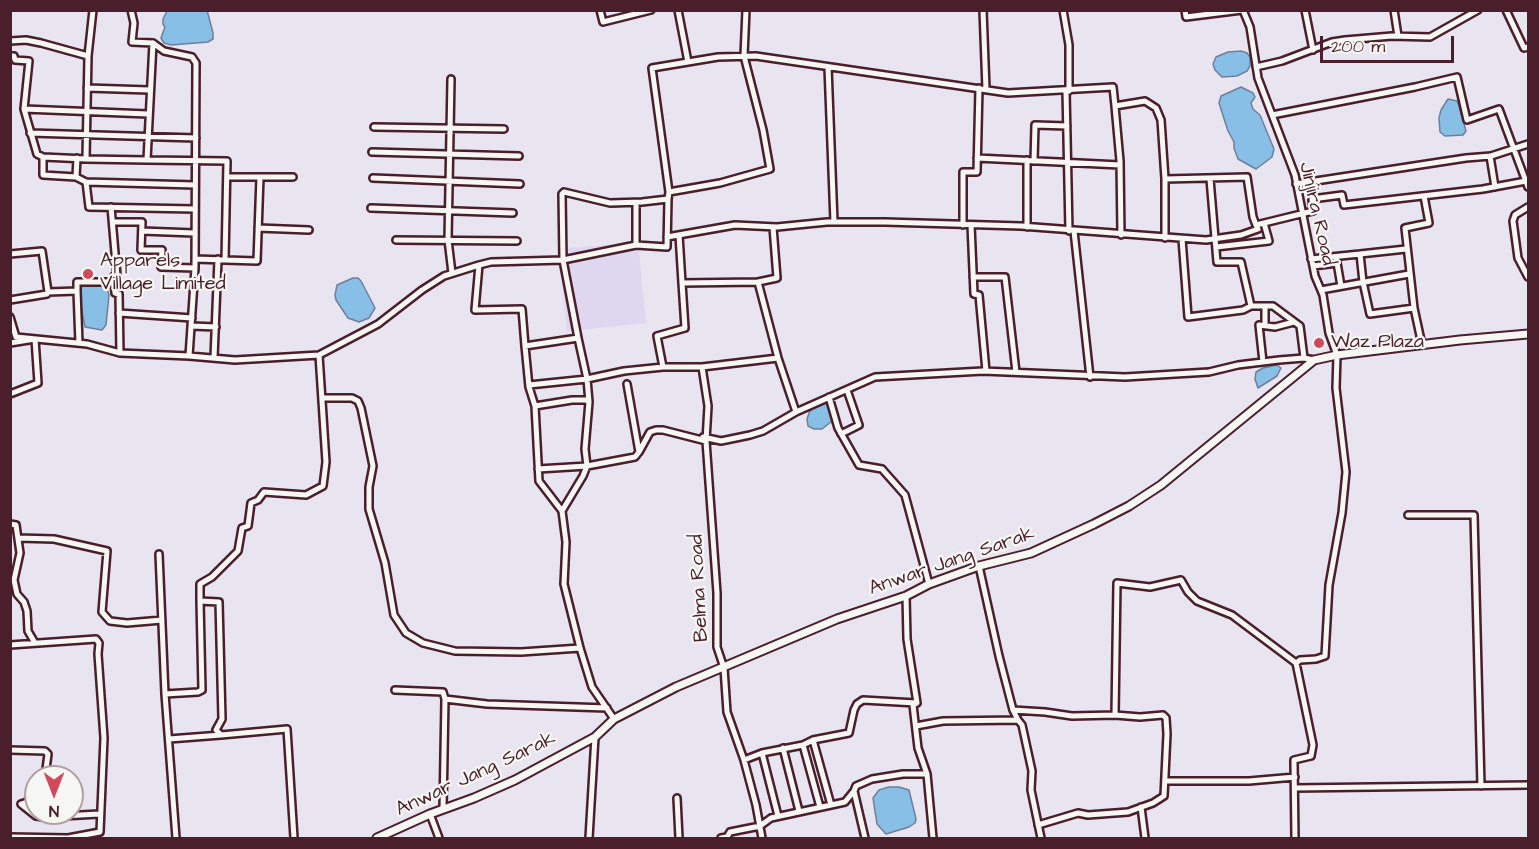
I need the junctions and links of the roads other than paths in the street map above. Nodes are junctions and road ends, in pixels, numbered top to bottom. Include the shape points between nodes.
1 (93, 10) edge
2 (131, 10) edge
3 (600, 10) edge
4 (651, 10) edge
5 (678, 10) edge
6 (746, 10) edge
7 (983, 10) edge
8 (1064, 10) edge
9 (1185, 10) edge
10 (1242, 10) edge
11 (1305, 10) edge
12 (1394, 10) edge
13 (1478, 10) edge
14 (1506, 10) edge
15 (1398, 36) junction
16 (10, 41) edge
17 (153, 43) junction
18 (1528, 47) edge
19 (1313, 50) junction
20 (10, 56) edge
21 (88, 56) junction
22 (744, 56) junction
23 (688, 62) junction
24 (828, 67) junction
25 (1256, 67) junction
26 (451, 79) dead end
27 (87, 88) junction
28 (983, 88) junction
29 (149, 90) junction
30 (1068, 91) junction
31 (1115, 106) junction
32 (24, 109) junction
33 (86, 112) junction
34 (148, 114) junction
35 (1272, 115) junction
36 (1067, 126) junction
37 (374, 127) dead end
38 (450, 128) junction
39 (504, 129) dead end
40 (30, 133) junction
41 (86, 135) junction
42 (147, 136) junction
43 (196, 138) junction
44 (1528, 144) edge
45 (1514, 149) junction
46 (372, 152) dead end
47 (450, 154) junction
48 (519, 156) dead end
49 (1490, 156) junction
50 (43, 157) junction
51 (77, 158) junction
52 (977, 158) junction
53 (86, 159) junction
54 (147, 160) junction
55 (1030, 160) junction
56 (196, 162) junction
57 (1068, 162) junction
58 (1120, 165) junction
59 (76, 177) junction
60 (227, 177) junction
61 (260, 177) junction
62 (293, 177) dead end
63 (373, 178) dead end
64 (1210, 178) junction
65 (1165, 179) junction
66 (449, 181) junction
67 (86, 182) junction
68 (520, 184) dead end
69 (1296, 184) junction
70 (1527, 184) edge
71 (195, 185) junction
72 (1495, 188) junction
73 (669, 196) junction
74 (1424, 196) junction
75 (636, 203) junction
76 (111, 207) junction
77 (1528, 207) edge
78 (371, 208) dead end
79 (195, 209) junction
80 (448, 211) junction
81 (513, 213) dead end
82 (1302, 213) junction
83 (113, 222) junction
84 (834, 222) junction
85 (1264, 223) junction
86 (963, 225) junction
87 (971, 225) junction
88 (1256, 225) junction
89 (773, 227) junction
90 (1027, 227) junction
91 (258, 228) junction
92 (309, 230) dead end
93 (142, 231) junction
94 (1072, 231) junction
95 (194, 232) junction
96 (679, 235) junction
97 (1120, 235) junction
98 (667, 237) junction
99 (1165, 238) junction
100 (1182, 239) junction
101 (1216, 239) junction
102 (396, 240) dead end
103 (448, 240) junction
104 (517, 241) dead end
105 (636, 245) junction
106 (1216, 247) junction
107 (1406, 249) junction
108 (10, 254) edge
109 (1360, 254) junction
110 (195, 259) junction
111 (218, 259) junction
112 (225, 260) junction
113 (563, 260) junction
114 (1337, 260) junction
115 (1312, 263) junction
116 (479, 265) junction
117 (195, 268) junction
118 (452, 273) junction
119 (1409, 274) junction
120 (973, 277) junction
121 (1528, 277) edge
122 (114, 282) junction
123 (758, 282) junction
124 (1363, 282) junction
125 (682, 283) junction
126 (1341, 286) junction
127 (1321, 290) junction
128 (77, 291) junction
129 (48, 292) junction
130 (10, 300) edge
131 (1251, 306) junction
132 (1265, 306) junction
133 (1414, 308) junction
134 (119, 313) junction
135 (10, 316) edge
136 (192, 318) junction
137 (1294, 322) junction
138 (1265, 325) junction
139 (192, 326) junction
140 (216, 327) junction
141 (1528, 334) edge
142 (13, 338) edge
143 (578, 338) junction
144 (35, 339) junction
145 (10, 343) edge
146 (79, 343) junction
147 (1422, 345) junction
148 (525, 346) junction
149 (120, 353) junction
150 (320, 355) junction
151 (1337, 355) junction
152 (189, 357) junction
153 (214, 357) junction
154 (778, 358) junction
155 (1304, 358) junction
156 (1314, 360) junction
157 (1263, 362) junction
158 (663, 367) junction
159 (702, 367) junction
160 (986, 371) junction
161 (1016, 372) junction
162 (1090, 377) junction
163 (587, 379) junction
164 (627, 384) dead end
165 (529, 385) junction
166 (847, 390) junction
167 (10, 394) edge
168 (322, 398) junction
169 (830, 398) junction
170 (589, 402) junction
171 (535, 406) junction
172 (796, 412) junction
173 (841, 434) junction
174 (706, 441) junction
175 (639, 452) junction
176 (587, 466) junction
177 (538, 469) junction
178 (562, 511) junction
179 (1408, 516) dead end
180 (10, 525) edge
181 (18, 538) junction
182 (159, 554) dead end
183 (979, 566) junction
184 (929, 584) junction
185 (906, 596) junction
186 (200, 601) junction
187 (162, 620) junction
188 (35, 643) junction
189 (10, 645) edge
190 (580, 648) junction
191 (1296, 663) junction
192 (724, 668) junction
193 (395, 690) dead end
194 (165, 694) junction
195 (445, 699) junction
196 (917, 703) junction
197 (607, 708) junction
198 (1013, 710) junction
199 (1115, 715) junction
200 (614, 719) junction
201 (1018, 720) junction
202 (916, 726) junction
203 (221, 735) junction
204 (595, 737) junction
205 (168, 740) junction
206 (813, 740) junction
207 (803, 744) junction
208 (783, 748) junction
209 (10, 750) edge
210 (762, 753) junction
211 (744, 760) junction
212 (47, 765) edge
213 (927, 774) junction
214 (1295, 777) junction
215 (1165, 781) junction
216 (1528, 785) edge
217 (1480, 786) junction
218 (1295, 788) junction
219 (854, 791) junction
220 (677, 798) dead end
221 (831, 806) junction
222 (820, 807) junction
223 (1141, 807) junction
224 (443, 809) junction
225 (799, 811) junction
226 (99, 814) junction
227 (430, 814) junction
228 (84, 815) edge
229 (778, 816) junction
230 (1038, 825) junction
231 (760, 826) junction
232 (10, 837) edge
233 (176, 838) edge
234 (294, 838) edge
235 (377, 838) edge
236 (439, 838) edge
237 (589, 838) edge
238 (679, 838) edge
239 (725, 838) edge
240 (762, 838) edge
241 (865, 838) edge
242 (933, 838) edge
243 (1041, 838) edge
244 (1145, 838) edge
245 (1295, 838) edge

1 - 21 street
2 - 17 street via 132,42
3 - 4 street via 603,22
5 - 23 street
6 - 22 street
7 - 28 street
8 - 30 street via 1069,45
9 - 10 street via 1186,17
10 - 25 street, Jinjira Road via 1250,27
11 - 19 street
12 - 15 street
13 - 15 street via 1430,37
14 - 18 street via 1524,48
15 - 19 street via 1345,40
16 - 21 street via 26,40
17 - 29 street
17 - 43 street via 164,51 192,57 196,63
19 - 25 street
20 - 32 street via 29,61
21 - 27 street
22 - 23 street
22 - 24 street
22 - 73 street via 771,170
23 - 73 street via 652,68
24 - 28 street
24 - 84 street
25 - 35 street, Jinjira Road
26 - 38 street
27 - 29 street
27 - 33 street
28 - 30 street via 1008,93
28 - 52 street
29 - 34 street
30 - 31 street via 1113,87
30 - 36 street
31 - 58 street
31 - 65 street via 1145,101 1156,108 1161,120
32 - 33 street
32 - 40 street
33 - 34 street
33 - 41 street
34 - 42 street
35 - 45 street via 1457,77 1467,120 1499,109
35 - 69 street, Jinjira Road
36 - 55 street via 1035,125
36 - 57 street
37 - 38 street
38 - 39 street
38 - 47 street
40 - 41 street
40 - 50 street via 37,154
41 - 42 street
41 - 53 street
42 - 43 street
42 - 54 street
43 - 56 street
44 - 45 street
45 - 49 street
45 - 70 street
46 - 47 street
47 - 48 street
47 - 66 street
49 - 69 street
49 - 72 street
50 - 51 street
50 - 59 street via 43,175
51 - 53 street
51 - 59 street
52 - 55 street
52 - 86 street via 977,172 963,172
53 - 54 street
54 - 56 street
55 - 57 street
55 - 90 street
56 - 60 street via 227,161
56 - 71 street
57 - 58 street
57 - 94 street
58 - 97 street
59 - 67 street
60 - 61 street
60 - 112 street
61 - 62 street
61 - 91 street
63 - 66 street
64 - 65 street
64 - 88 street via 1247,177
64 - 101 street
65 - 99 street
66 - 68 street
66 - 80 street
67 - 71 street
67 - 76 street via 89,207
69 - 82 street, Jinjira Road
70 - 72 street
71 - 79 street
72 - 74 street
73 - 75 street
73 - 98 street
74 - 82 street via 1344,205 1342,195 1312,199 1313,211
74 - 107 street via 1429,223 1405,228
75 - 105 street
75 - 113 street via 610,203 564,192
76 - 79 street
76 - 83 street
77 - 121 street via 1515,215 1513,221 1518,258
78 - 80 street
79 - 95 street
80 - 81 street
80 - 103 street
82 - 85 street
82 - 115 street, Jinjira Road
83 - 93 street via 142,222
83 - 122 street via 117,276
84 - 86 street
84 - 89 street
85 - 88 street
85 - 106 street via 1269,240
86 - 87 street
87 - 90 street
87 - 120 street
88 - 101 street via 1258,229
89 - 96 street via 735,225
89 - 123 street via 777,278
90 - 94 street
91 - 92 street
91 - 112 street via 257,261
93 - 95 street
93 - 117 street via 141,250 162,250 162,267
94 - 97 street
94 - 162 street
95 - 110 street
96 - 98 street
96 - 125 street
97 - 99 street
98 - 105 street via 667,247
99 - 100 street
100 - 101 street
100 - 131 street via 1188,317
101 - 106 street
102 - 103 street
103 - 104 street
103 - 118 street
105 - 113 street
106 - 131 street via 1217,262 1241,262
107 - 109 street
107 - 119 street
108 - 129 street via 42,250
109 - 114 street
109 - 124 street
110 - 111 street
110 - 117 street
111 - 112 street
111 - 140 street
113 - 116 street
113 - 143 street
114 - 115 street
114 - 126 street
115 - 127 street, Jinjira Road
116 - 118 street
116 - 148 street via 475,310 522,309
117 - 136 street
118 - 150 street via 422,290 378,324
119 - 124 street
119 - 133 street
120 - 160 street via 974,294 979,295
120 - 161 street via 1005,277
122 - 128 street via 77,282
122 - 134 street
123 - 125 street
123 - 154 street
124 - 126 street
124 - 133 street via 1370,314
125 - 158 street via 685,328 657,336
126 - 127 street
127 - 151 street, Jinjira Road
128 - 129 street
128 - 146 street
129 - 130 street
131 - 132 street
132 - 137 street via 1273,306
132 - 138 street
133 - 147 street
134 - 136 street
134 - 149 street
135 - 142 street
136 - 139 street
137 - 138 street via 1275,327
137 - 155 street via 1300,326
138 - 157 street via 1259,325
139 - 140 street
139 - 152 street
140 - 153 street
141 - 147 main road, Anwar Jang Sarak
142 - 144 street
143 - 148 street
143 - 163 street
144 - 145 street
144 - 146 street
144 - 167 street via 38,382
146 - 149 street
147 - 151 main road, Anwar Jang Sarak
148 - 165 street
149 - 152 street
150 - 153 street via 235,360
150 - 168 street
151 - 156 main road, Anwar Jang Sarak
151 - 191 street, Jinjira Road via 1336,388 1346,472 1329,585 1325,652 1323,658
152 - 153 street
154 - 159 street
154 - 172 street
155 - 156 street
155 - 157 street
156 - 183 main road, Anwar Jang Sarak via 1161,485 1129,506 1030,553
157 - 162 street via 1209,372
158 - 159 street
158 - 163 street via 624,370
159 - 174 street, Belma Road via 708,406
160 - 161 street
160 - 166 street via 875,377
161 - 162 street
163 - 165 street
163 - 170 street
164 - 175 street
165 - 171 street
166 - 169 street
166 - 173 street via 859,425
168 - 186 street via 326,462 323,486 306,495 264,492 251,503 248,526 242,528 238,551 200,584
168 - 190 street via 352,398 362,408 372,466 369,509 385,563 394,615 406,633 423,643 455,651
169 - 172 street
169 - 173 street
170 - 171 street via 572,400
170 - 176 street
171 - 177 street
172 - 174 street via 750,435 721,441 703,437
173 - 184 street via 859,465 882,469 905,495
174 - 175 street via 656,430 650,432
174 - 192 street, Belma Road via 717,647
175 - 176 street via 632,458
176 - 177 street
176 - 178 street
177 - 178 street via 539,481
178 - 190 street via 566,542 564,584
179 - 217 street via 1474,515
180 - 181 street via 16,525
181 - 187 street via 54,539 106,551 102,612 110,621
181 - 188 street via 20,553 14,580
182 - 187 street
183 - 184 main road, Anwar Jang Sarak
183 - 198 street
184 - 185 main road, Anwar Jang Sarak
185 - 192 main road, Anwar Jang Sarak via 837,619
185 - 196 street via 907,639
186 - 194 street via 202,690
186 - 203 street via 219,602 222,719 216,730
187 - 194 street
188 - 189 street
188 - 226 street via 96,639 99,643 104,738
190 - 197 street via 592,687
191 - 199 street via 1232,615 1197,601 1181,580 1150,587 1117,583
191 - 214 street via 1313,746 1311,756 1294,760
192 - 200 main road, Anwar Jang Sarak
192 - 211 street, Belma Road via 727,712
193 - 195 street via 443,692
194 - 205 street
195 - 197 street
195 - 224 street
196 - 202 street via 913,705
196 - 206 street via 863,700 854,710 849,733
197 - 200 street
198 - 199 street via 1072,716
198 - 201 street
199 - 215 street via 1166,718
200 - 204 main road, Anwar Jang Sarak
201 - 202 street via 943,721
201 - 230 street via 1032,771 1031,790
202 - 213 street
203 - 205 street
203 - 234 street via 287,729
204 - 224 main road, Anwar Jang Sarak via 515,780
204 - 237 street
205 - 233 street
206 - 207 street
206 - 221 street
207 - 208 street
207 - 222 street
208 - 210 street
208 - 225 street
209 - 212 street via 45,751
210 - 211 street
210 - 229 street
211 - 231 street, Belma Road
213 - 219 street via 872,779 856,786
213 - 242 street
214 - 215 street
214 - 218 street
215 - 223 street via 1164,796
216 - 217 street
217 - 218 street
218 - 245 street
219 - 221 street via 845,802
219 - 241 street
220 - 238 street
221 - 222 street
222 - 225 street
223 - 230 street via 1114,814 1078,813
223 - 244 street
224 - 227 main road, Anwar Jang Sarak
225 - 229 street
226 - 228 street
226 - 232 street via 100,831 68,838
227 - 235 main road, Anwar Jang Sarak
227 - 236 street
229 - 231 street
230 - 243 street
231 - 239 street via 730,832
231 - 240 street, Belma Road

